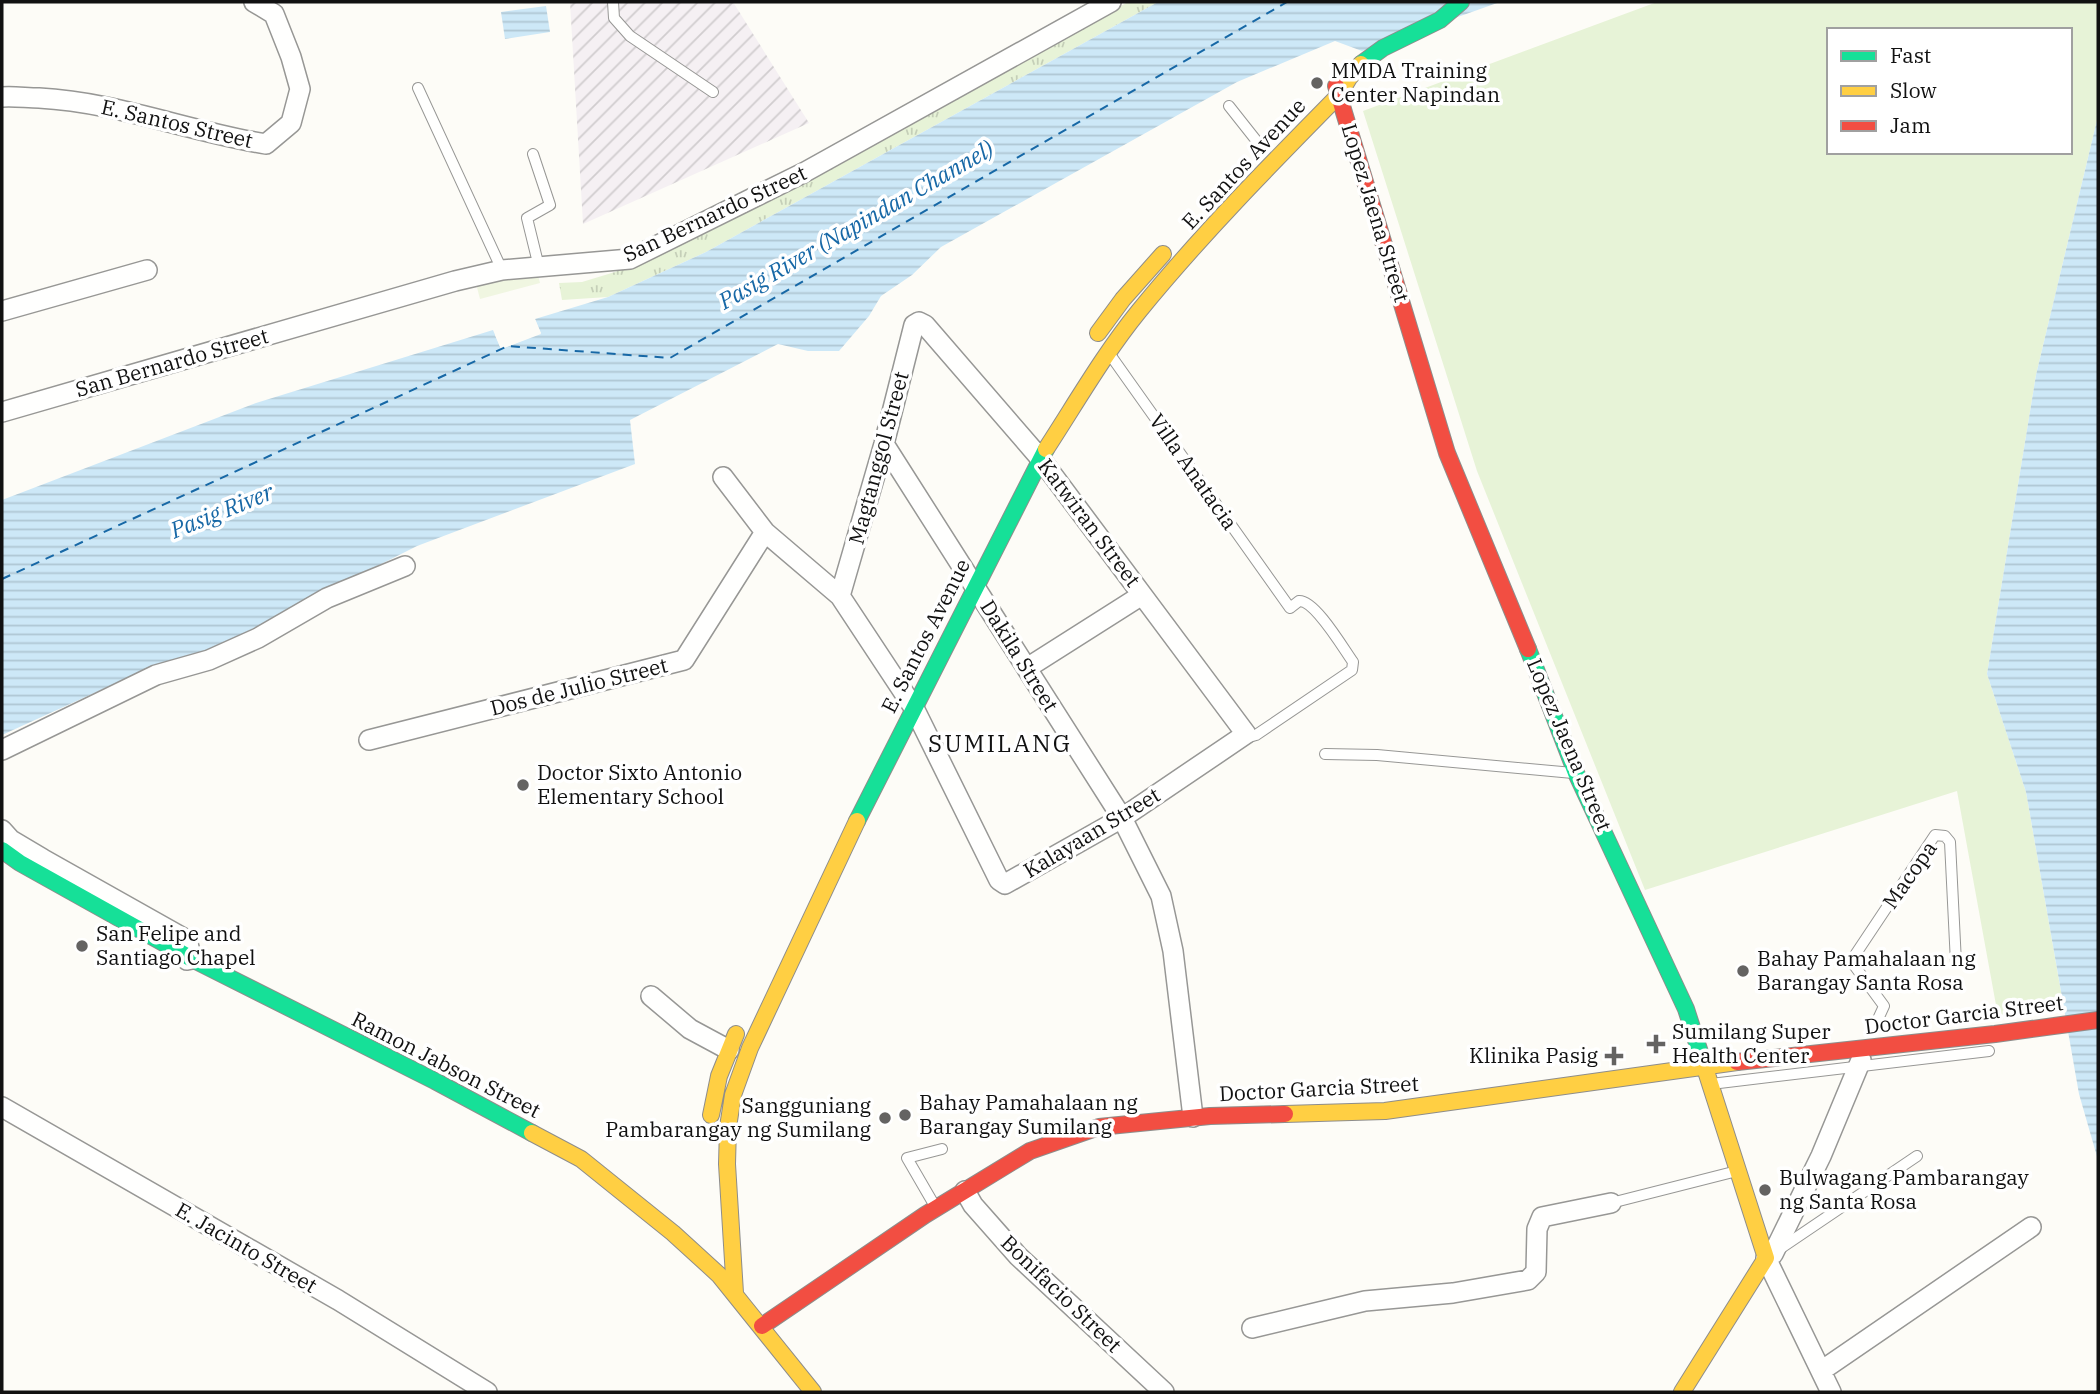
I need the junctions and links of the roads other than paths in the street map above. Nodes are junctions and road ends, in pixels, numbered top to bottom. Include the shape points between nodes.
1 (254, 2) edge
2 (613, 2) edge
3 (1111, 2) edge
4 (1461, 2) edge
5 (418, 88) dead end
6 (713, 92) dead end
7 (1342, 93) junction
8 (2, 97) edge
9 (1229, 106) dead end
10 (534, 154) dead end
11 (1258, 154) joint
12 (1177, 237) dead end
13 (539, 267) junction
14 (147, 270) dead end
15 (502, 270) junction
16 (2, 311) edge
17 (919, 322) joint
18 (1093, 341) joint
19 (1108, 352) junction
20 (2, 412) edge
21 (884, 444) junction
22 (1031, 447) junction
23 (723, 477) dead end
24 (765, 532) junction
25 (974, 547) dead end
26 (405, 566) dead end
27 (965, 579) junction
28 (1142, 595) junction
29 (840, 596) junction
30 (1027, 668) junction
31 (906, 695) junction
32 (1246, 734) junction
33 (369, 740) dead end
34 (2, 750) edge
35 (1325, 754) dead end
36 (1576, 773) junction
37 (856, 787) dead end
38 (1122, 818) junction
39 (2, 830) edge
40 (2, 850) edge
41 (821, 860) dead end
42 (2, 864) edge
43 (192, 958) junction
44 (1956, 963) dead end
45 (650, 996) dead end
46 (744, 1017) dead end
47 (2098, 1020) edge
48 (1873, 1030) dead end
49 (729, 1050) junction
50 (1989, 1051) dead end
51 (1860, 1063) junction
52 (1705, 1065) junction
53 (1662, 1071) junction
54 (1711, 1084) junction
55 (2, 1107) edge
56 (1720, 1111) junction
57 (1193, 1118) junction
58 (709, 1133) dead end
59 (942, 1149) dead end
60 (1917, 1156) dead end
61 (1738, 1171) junction
62 (965, 1191) junction
63 (1611, 1203) joint
64 (936, 1208) junction
65 (2031, 1227) dead end
66 (716, 1252) dead end
67 (1769, 1256) junction
68 (719, 1275) junction
69 (735, 1293) junction
70 (762, 1326) junction
71 (1252, 1328) dead end
72 (1821, 1371) junction
73 (487, 1392) edge
74 (813, 1392) edge
75 (1164, 1392) edge
76 (1682, 1392) edge
77 (1831, 1392) edge

1 - 8 street, E. Santos Street via 274,14 300,89 291,123 266,144 62,99
2 - 6 lane via 614,18 630,36
3 - 13 street, San Bernardo Street via 805,172 630,259
4 - 7 street, E. Santos Avenue via 1442,19 1357,64
5 - 15 lane
7 - 11 street, E. Santos Avenue
7 - 19 street, E. Santos Avenue via 1226,210
7 - 36 street, Lopez Jaena Street via 1447,453
9 - 11 lane
10 - 13 lane via 551,205 527,218
12 - 18 street, E. Santos Avenue
13 - 15 street, San Bernardo Street
14 - 16 street
15 - 20 street, San Bernardo Street
17 - 21 street, Magtanggol Street via 914,325
17 - 22 street, Katwiran Street
18 - 19 lane, Villa Anatacia
19 - 22 street, E. Santos Avenue
19 - 32 lane, Villa Anatacia via 1290,608 1299,601 1307,602 1354,666 1256,735
21 - 27 street, Dakila Street
21 - 29 street, Magtanggol Street
22 - 27 street, E. Santos Avenue
22 - 28 street, Katwiran Street
23 - 24 street, Kalayaan Street
24 - 29 street, Kalayaan Street
24 - 33 street, Dos de Julio Street via 684,660
25 - 27 street, E. Santos Avenue
26 - 34 street via 327,598 258,638 209,660 156,675
27 - 30 street, Dakila Street
27 - 31 street, E. Santos Avenue
28 - 30 street
28 - 32 street, Katwiran Street
29 - 31 street, Kalayaan Street
30 - 38 street, Dakila Street
31 - 38 street, Kalayaan Street via 1005,884
31 - 69 street, E. Santos Avenue via 755,1036 733,1096 727,1164
32 - 38 street, Kalayaan Street
35 - 36 lane
36 - 52 street, Lopez Jaena Street via 1663,956
37 - 41 street
38 - 57 street, Dakila Street via 1161,895
39 - 43 street via 11,840 187,940
40 - 43 street, Ramon Jabson Street
42 - 43 street via 174,962
43 - 68 street, Ramon Jabson Street via 581,1159
44 - 48 lane, Macopa via 1950,842 1945,835 1935,835 1851,961 1884,1006
45 - 49 street via 690,1029
46 - 49 street
47 - 52 street, Doctor Garcia Street
49 - 58 street via 719,1076
50 - 51 lane
51 - 54 lane
51 - 67 street via 1821,1156
52 - 53 street, Doctor Garcia Street
52 - 54 street, Lopez Jaena Street
53 - 56 street via 1693,1082
53 - 57 street, Doctor Garcia Street via 1385,1111
54 - 56 street, Lopez Jaena Street
55 - 73 street, E. Jacinto Street via 338,1300
56 - 61 street, Lopez Jaena Street
57 - 62 street, Doctor Garcia Street via 1099,1127 1030,1151
59 - 64 lane via 907,1158
60 - 67 lane
61 - 63 lane
61 - 67 street, Lopez Jaena Street
62 - 64 street, Doctor Garcia Street
62 - 75 street, Bonifacio Street via 1018,1256
63 - 71 street via 1542,1217 1537,1229 1536,1272 1528,1280 1365,1301
64 - 70 street, Doctor Garcia Street
65 - 72 street
66 - 68 street
67 - 72 street, Lopez Jaena Street
67 - 76 street
68 - 69 street, Ramon Jabson Street
69 - 70 street, Ramon Jabson Street
70 - 74 street, Ramon Jabson Street
72 - 77 street, Lopez Jaena Street

